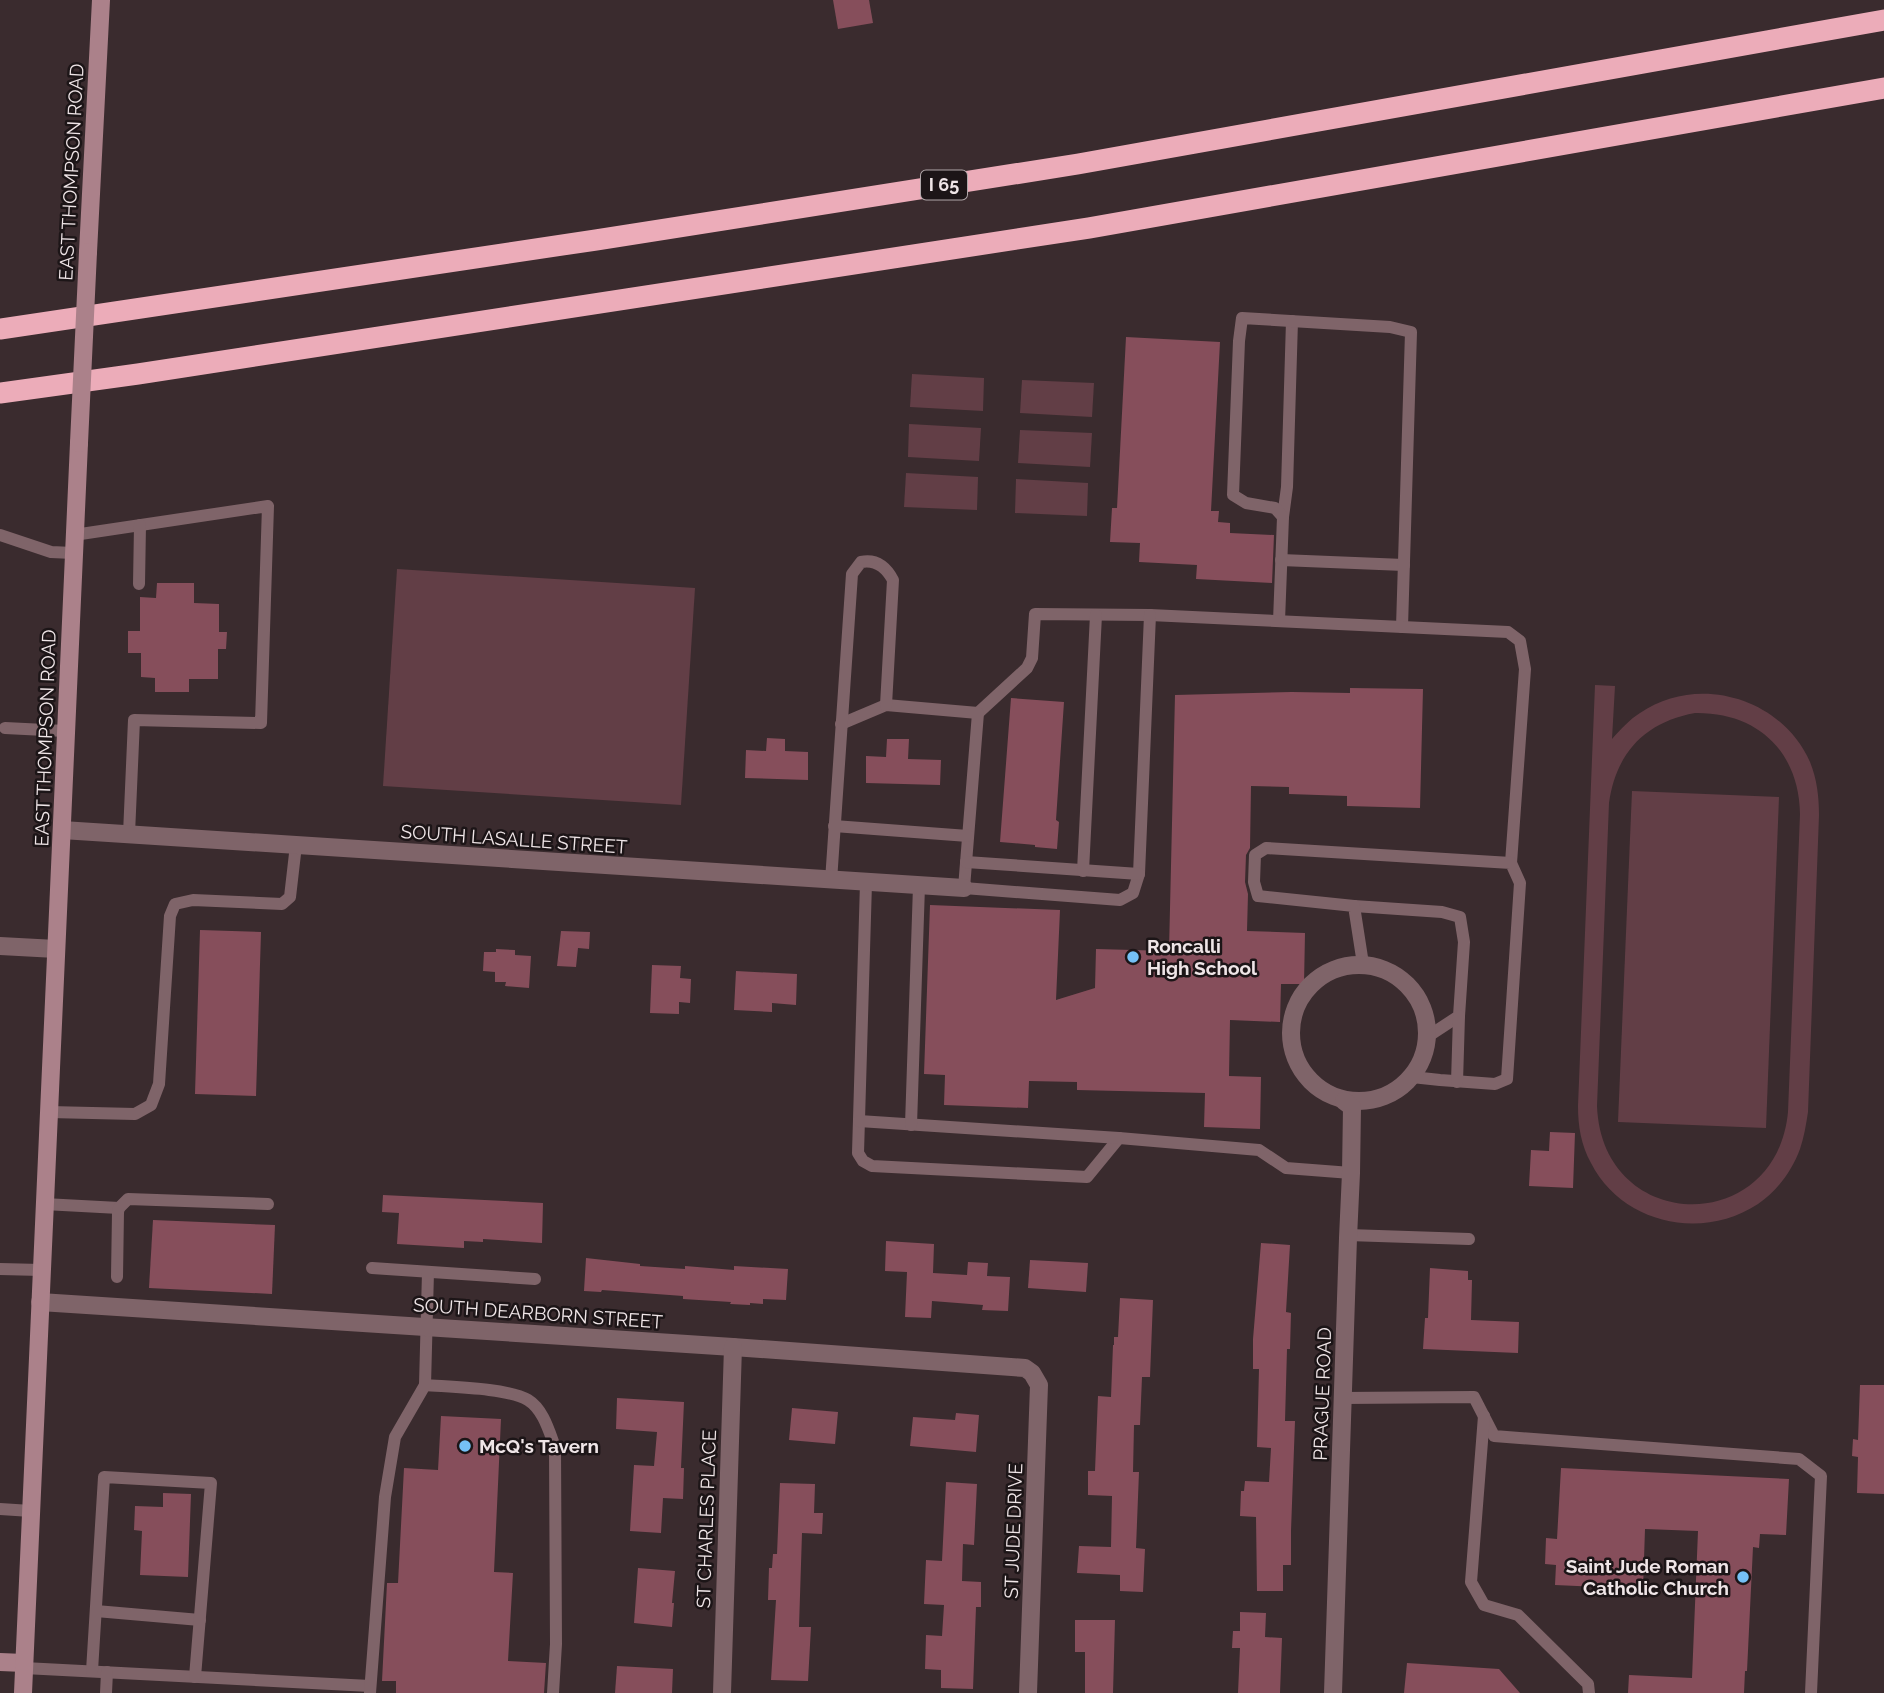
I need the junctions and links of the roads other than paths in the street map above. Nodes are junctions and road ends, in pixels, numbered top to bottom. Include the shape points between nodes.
1 (101, 0) edge
2 (1884, 20) edge
3 (1884, 88) edge
4 (1292, 321) junction
5 (0, 329) edge
6 (0, 393) edge
7 (1283, 517) junction
8 (140, 525) junction
9 (0, 535) edge
10 (74, 544) junction
11 (1281, 560) junction
12 (1404, 565) junction
13 (139, 584) dead end
14 (1096, 615) junction
15 (1150, 615) junction
16 (1279, 621) junction
17 (1402, 627) junction
18 (886, 705) junction
19 (978, 713) junction
20 (841, 724) junction
21 (5, 728) dead end
22 (65, 731) junction
23 (834, 826) junction
24 (62, 830) junction
25 (129, 834) junction
26 (968, 836) junction
27 (296, 845) junction
28 (966, 862) junction
29 (1511, 863) junction
30 (1083, 871) junction
31 (1139, 874) junction
32 (831, 881) junction
33 (866, 883) junction
34 (919, 886) junction
35 (964, 888) junction
36 (1354, 906) junction
37 (0, 946) edge
38 (56, 949) junction
39 (1363, 964) junction
40 (1460, 1016) junction
41 (1427, 1037) junction
42 (1412, 1077) junction
43 (1457, 1082) junction
44 (1344, 1101) junction
45 (48, 1112) junction
46 (859, 1121) junction
47 (911, 1125) junction
48 (1119, 1138) junction
49 (1351, 1173) junction
50 (44, 1204) junction
51 (268, 1204) dead end
52 (120, 1208) junction
53 (1348, 1235) junction
54 (1469, 1239) dead end
55 (372, 1268) dead end
56 (0, 1269) edge
57 (41, 1270) junction
58 (428, 1272) junction
59 (117, 1277) dead end
60 (534, 1279) dead end
61 (40, 1302) junction
62 (426, 1327) junction
63 (733, 1347) junction
64 (1032, 1373) joint
65 (425, 1385) junction
66 (1342, 1398) junction
67 (1484, 1416) junction
68 (0, 1509) edge
69 (31, 1511) junction
70 (96, 1611) junction
71 (200, 1620) junction
72 (0, 1662) edge
73 (24, 1666) junction
74 (92, 1671) junction
75 (107, 1672) junction
76 (195, 1677) junction
77 (370, 1690) edge
78 (23, 1693) edge
79 (106, 1693) edge
80 (553, 1693) edge
81 (722, 1693) edge
82 (1028, 1693) edge
83 (1333, 1693) edge
84 (1589, 1693) edge
85 (1811, 1693) edge

1 - 10 main road, EAST THOMPSON ROAD, bridge
2 - 5 highway, I 65 via 1078,164
3 - 6 highway via 1089,228
4 - 7 lane
4 - 7 lane via 1242,318 1239,341 1233,495 1246,503 1275,508
4 - 12 lane via 1410,332
7 - 11 lane
8 - 10 lane
8 - 13 lane
8 - 25 lane via 268,506 261,723 134,720
9 - 10 lane via 51,552
10 - 22 main road, EAST THOMPSON ROAD
11 - 12 lane
11 - 16 lane
12 - 17 lane
14 - 15 lane
14 - 19 lane via 1035,614 1027,668
14 - 30 lane
15 - 16 lane
15 - 31 lane
16 - 17 lane
17 - 29 lane via 1508,632 1520,641 1525,669
18 - 19 lane
18 - 20 lane
18 - 20 lane via 892,580 880,564 867,561 852,574
19 - 26 lane
20 - 23 lane
21 - 22 lane
22 - 24 main road, EAST THOMPSON ROAD
23 - 26 lane
23 - 32 lane
24 - 25 street, SOUTH LASALLE STREET
24 - 38 main road, EAST THOMPSON ROAD
25 - 27 street, SOUTH LASALLE STREET
26 - 28 lane
27 - 32 street, SOUTH LASALLE STREET
27 - 45 lane via 290,897 282,904 193,900 175,904 170,916 159,1084 151,1105 135,1114
28 - 30 lane
28 - 35 lane
29 - 36 lane via 1266,848 1255,855 1258,896
29 - 43 lane via 1520,883 1507,1079 1495,1084
30 - 31 lane
31 - 35 lane via 1133,893 1121,900
32 - 33 street, SOUTH LASALLE STREET
33 - 34 street, SOUTH LASALLE STREET
33 - 46 lane
34 - 35 street, SOUTH LASALLE STREET
34 - 47 lane
36 - 39 lane
36 - 40 lane via 1460,917 1464,942
37 - 38 street
38 - 45 main road, EAST THOMPSON ROAD
39 - 41 street via 1402,979 1417,995
39 - 44 street via 1323,974 1296,1004 1291,1024 1297,1064 1309,1081
40 - 41 lane
40 - 43 lane
41 - 42 street via 1423,1058
42 - 43 lane
42 - 44 street via 1382,1098
44 - 49 street, PRAGUE ROAD via 1352,1107
45 - 50 main road, EAST THOMPSON ROAD
46 - 47 lane
46 - 48 lane via 859,1153 872,1166 1087,1177
47 - 48 lane
48 - 49 lane via 1259,1150 1286,1168
49 - 53 street, PRAGUE ROAD
50 - 52 lane
50 - 57 main road, EAST THOMPSON ROAD
51 - 52 lane via 128,1199
52 - 59 lane
53 - 54 lane
53 - 66 street, PRAGUE ROAD
55 - 58 lane
56 - 57 lane
57 - 61 main road, EAST THOMPSON ROAD
58 - 60 lane
58 - 62 lane
61 - 62 street, SOUTH DEARBORN STREET
61 - 69 main road, EAST THOMPSON ROAD
62 - 63 street, SOUTH DEARBORN STREET
62 - 65 lane
63 - 64 street, SOUTH DEARBORN STREET via 1016,1367
63 - 81 street, ST CHARLES PLACE
64 - 82 street, ST JUDE DRIVE via 1039,1385
65 - 77 lane via 395,1437 385,1497
65 - 80 lane via 509,1392 530,1400 545,1419 555,1447
66 - 67 lane via 1474,1397
66 - 83 street, PRAGUE ROAD
67 - 84 lane via 1471,1582 1484,1605 1518,1615 1587,1684
67 - 85 lane via 1494,1436 1799,1459 1821,1476
68 - 69 lane
69 - 73 main road, EAST THOMPSON ROAD
70 - 71 lane
70 - 71 lane via 104,1477 211,1483
70 - 74 lane
71 - 76 lane
72 - 73 main road
73 - 74 lane
73 - 78 main road
74 - 75 lane
75 - 76 lane
75 - 79 lane
76 - 77 lane

